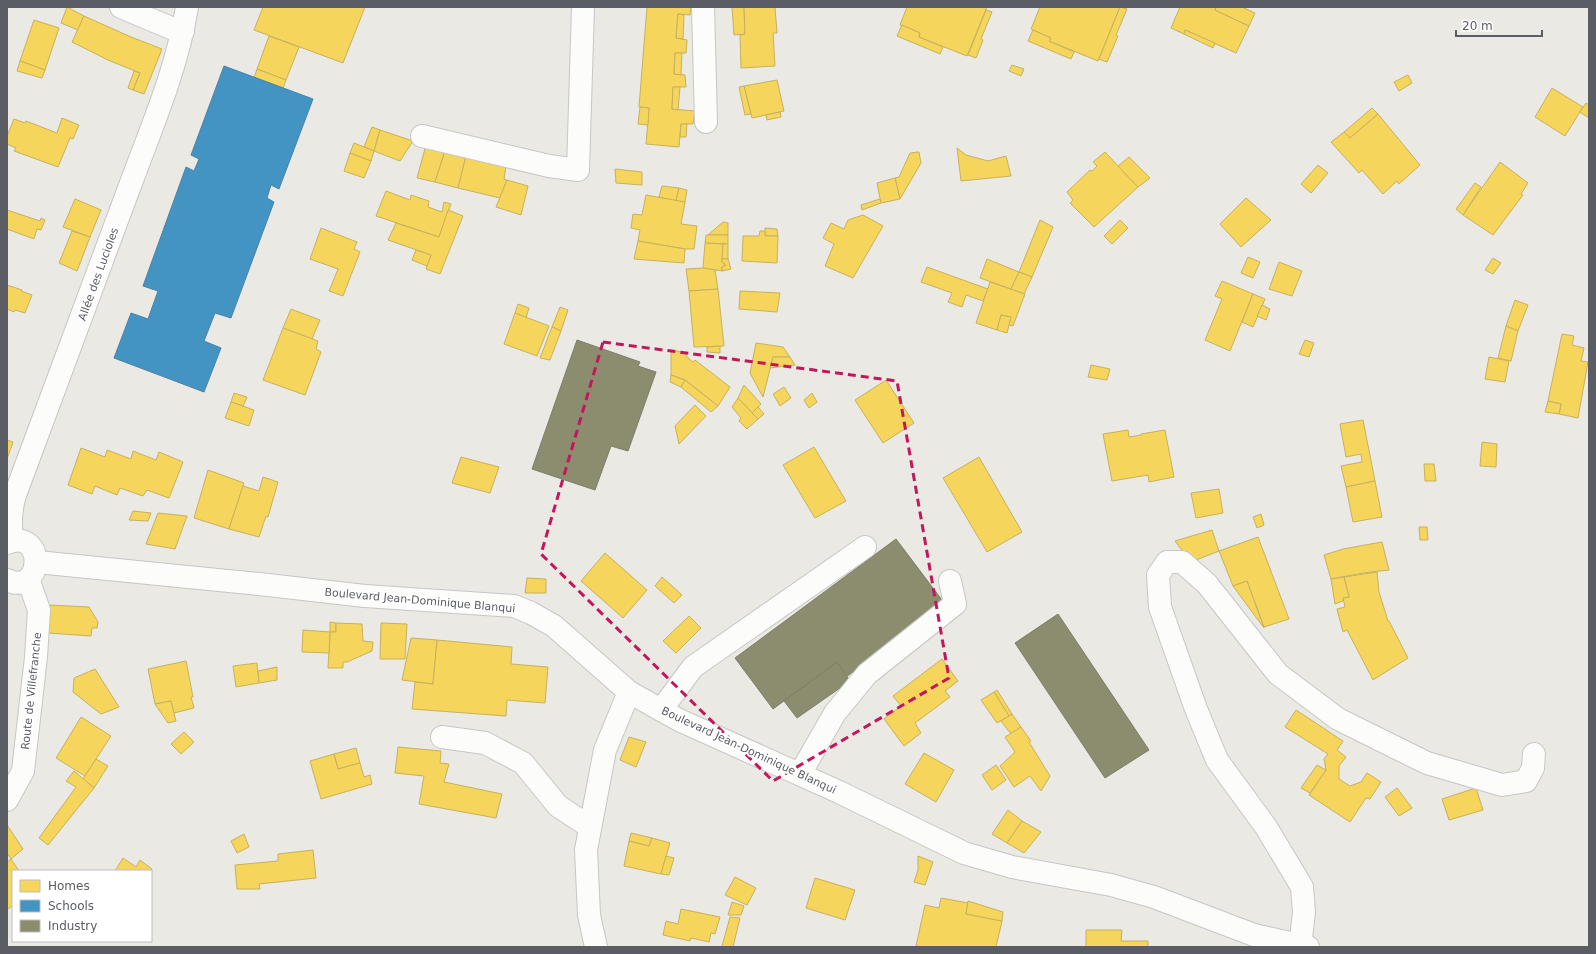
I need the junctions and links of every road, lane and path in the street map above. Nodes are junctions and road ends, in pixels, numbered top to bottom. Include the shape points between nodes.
1 (122, 7) edge
2 (187, 7) edge
3 (583, 7) edge
4 (703, 7) edge
5 (183, 31) junction
6 (706, 122) dead end
7 (422, 136) dead end
8 (10, 542) edge
9 (865, 547) dead end
10 (24, 573) edge
11 (950, 580) dead end
12 (630, 692) junction
13 (661, 710) junction
14 (442, 737) dead end
15 (1534, 754) dead end
16 (15, 770) edge
17 (800, 774) junction
18 (7, 800) edge
19 (590, 827) junction
20 (596, 947) edge
21 (1303, 947) edge

1 - 5 street
2 - 5 street, Allée des Lucioles
3 - 7 street via 578,170 549,166
4 - 6 street
5 - 8 street, Allée des Lucioles via 164,93 15,495 11,509
8 - 10 street, Route de Villefranche via 21,541 30,546 35,553
9 - 13 street via 693,668
10 - 12 street, Boulevard Jean-Dominique Blanqui via 259,584 365,596 514,606 554,626
10 - 16 street, Route de Villefranche via 39,610 36,657
11 - 17 street via 955,604 867,674 835,713
12 - 13 street, Boulevard Jean-Dominique Blanqui
12 - 19 street via 605,750
13 - 17 street, Boulevard Jean-Dominique Blanqui
14 - 19 street via 485,743 523,763 558,806
15 - 21 street via 1533,768 1526,781 1502,785 1426,763 1338,719 1278,674 1207,584 1182,562 1167,562 1158,574 1160,607 1196,709 1217,760 1266,827 1302,887
16 - 18 street, Route de Villefranche
17 - 21 street, Boulevard Jean-Dominique Blanqui via 964,853 1012,867 1111,885 1161,900 1254,935
19 - 20 street via 586,850 589,915

